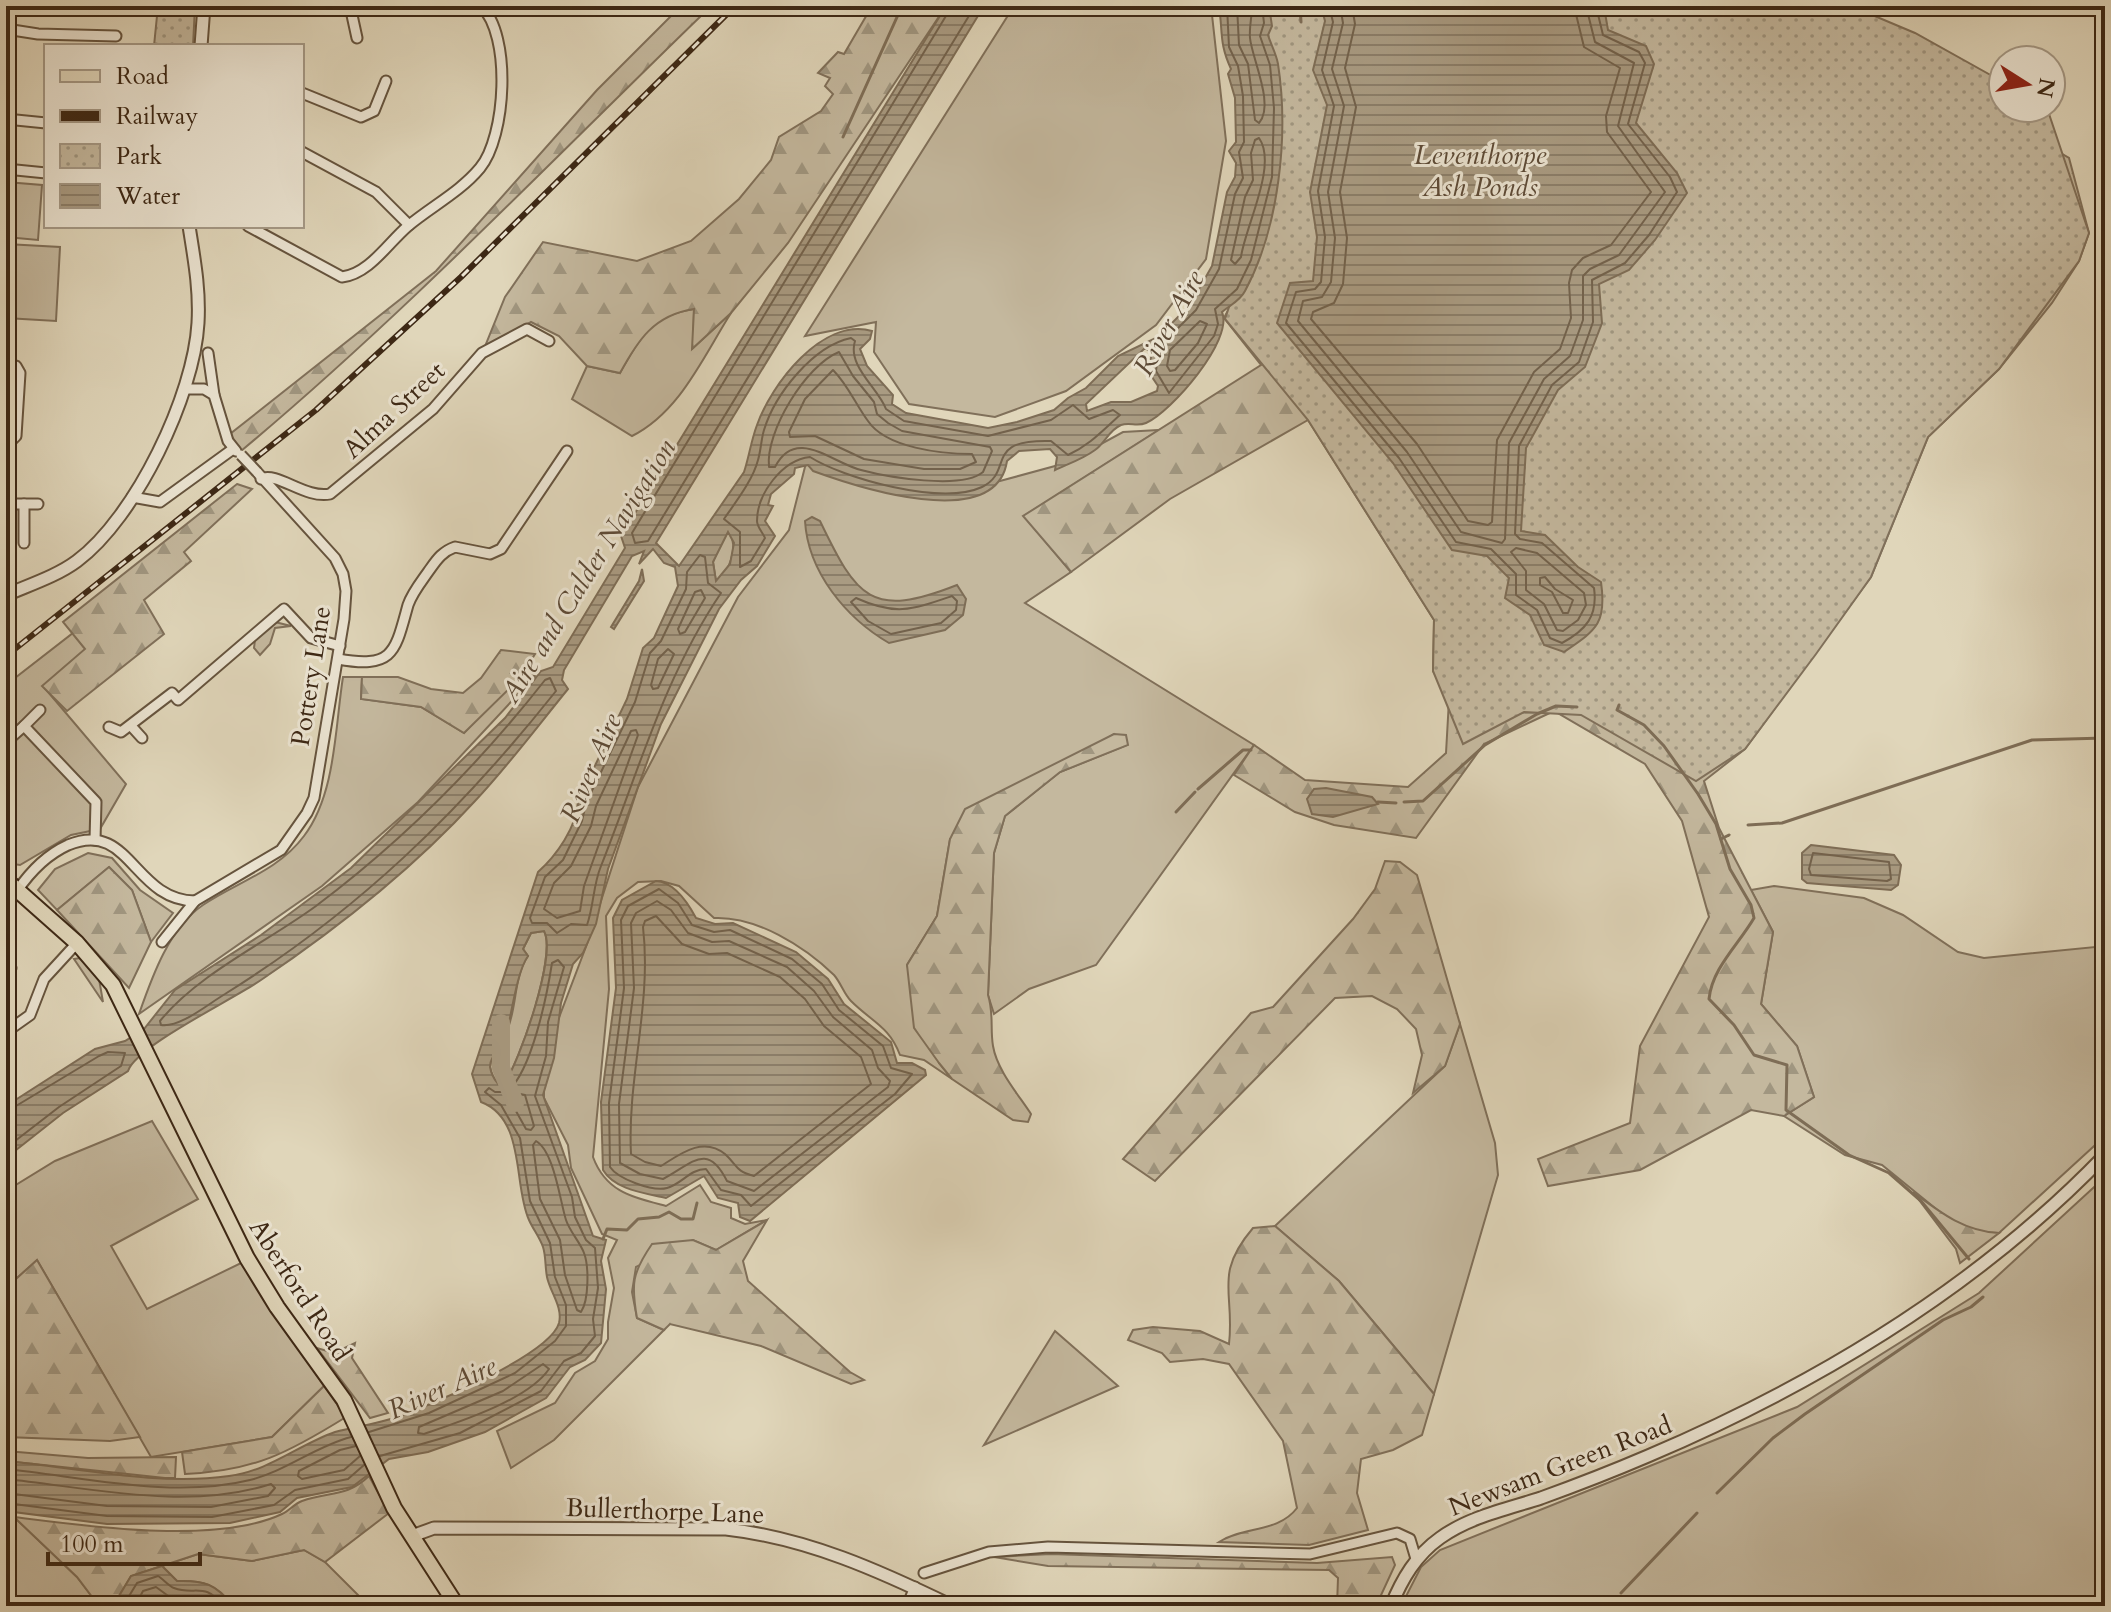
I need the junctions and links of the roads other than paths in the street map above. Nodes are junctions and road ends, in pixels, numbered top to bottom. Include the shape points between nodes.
1 (204, 6) edge
2 (350, 6) edge
3 (481, 6) edge
4 (6, 29) edge
5 (116, 36) dead end
6 (357, 38) dead end
7 (201, 44) edge
8 (386, 81) dead end
9 (304, 94) edge
10 (6, 119) edge
11 (44, 123) edge
12 (304, 153) edge
13 (6, 169) edge
14 (44, 173) edge
15 (409, 225) junction
16 (189, 228) edge
17 (252, 228) edge
18 (549, 341) dead end
19 (208, 353) dead end
20 (6, 365) edge
21 (185, 389) junction
22 (214, 395) junction
23 (6, 446) edge
24 (234, 448) junction
25 (567, 451) dead end
26 (259, 475) junction
27 (132, 497) junction
28 (6, 504) edge
29 (24, 504) junction
30 (38, 504) dead end
31 (24, 543) dead end
32 (6, 595) edge
33 (340, 646) junction
34 (338, 659) junction
35 (40, 710) dead end
36 (24, 726) junction
37 (109, 727) dead end
38 (132, 727) junction
39 (142, 738) dead end
40 (6, 742) edge
41 (95, 840) junction
42 (12, 886) edge
43 (195, 901) junction
44 (162, 942) dead end
45 (77, 943) junction
46 (6, 1032) edge
47 (2105, 1155) edge
48 (412, 1536) junction
49 (1416, 1559) junction
50 (924, 1573) dead end
51 (915, 1587) junction
52 (457, 1606) edge
53 (907, 1606) edge
54 (952, 1606) edge
55 (1391, 1606) edge

1 - 7 street
2 - 6 street
3 - 15 street via 498,30 502,59 493,148 452,194
4 - 5 street
8 - 9 street via 374,111 366,117
10 - 11 street
12 - 15 street via 376,192
13 - 14 street
15 - 17 street via 356,275 342,277
16 - 21 street via 199,294 194,360
18 - 26 street, Alma Street via 527,329 482,353 433,409 330,494 310,495
19 - 22 street
20 - 23 street via 16,366 20,373 16,436
21 - 22 street
21 - 27 street
22 - 24 street
24 - 26 street, Pottery Lane, bridge
24 - 27 street via 160,502
25 - 34 street via 501,549 490,554 455,547 439,556 409,602 404,628 389,656 375,663
26 - 33 street, Pottery Lane via 335,558 343,574
27 - 32 street via 114,528 78,560
28 - 29 street
29 - 30 street
29 - 31 street
33 - 34 street, Pottery Lane
33 - 38 street via 311,638 284,609 178,700 172,693
34 - 43 street, Pottery Lane via 314,798 298,829 271,857
35 - 36 street
36 - 40 street
36 - 41 street via 96,802
37 - 38 street via 121,732
38 - 39 street
41 - 42 street via 56,851
41 - 43 street via 115,847 166,896
42 - 45 main road
43 - 44 street, Pottery Lane
45 - 46 street via 44,979 30,1015
45 - 48 main road, Aberford Road via 113,985 247,1258 344,1400 377,1475
47 - 49 street, Newsam Green Road via 1971,1274 1822,1372 1720,1426 1467,1522
48 - 51 street, Bullerthorpe Lane via 434,1528 726,1529 793,1540
48 - 52 main road, Aberford Road
49 - 50 street via 1410,1539 1397,1533 1310,1554 1048,1547 989,1552
49 - 55 street
51 - 53 street
51 - 54 street, Bullerthorpe Lane

